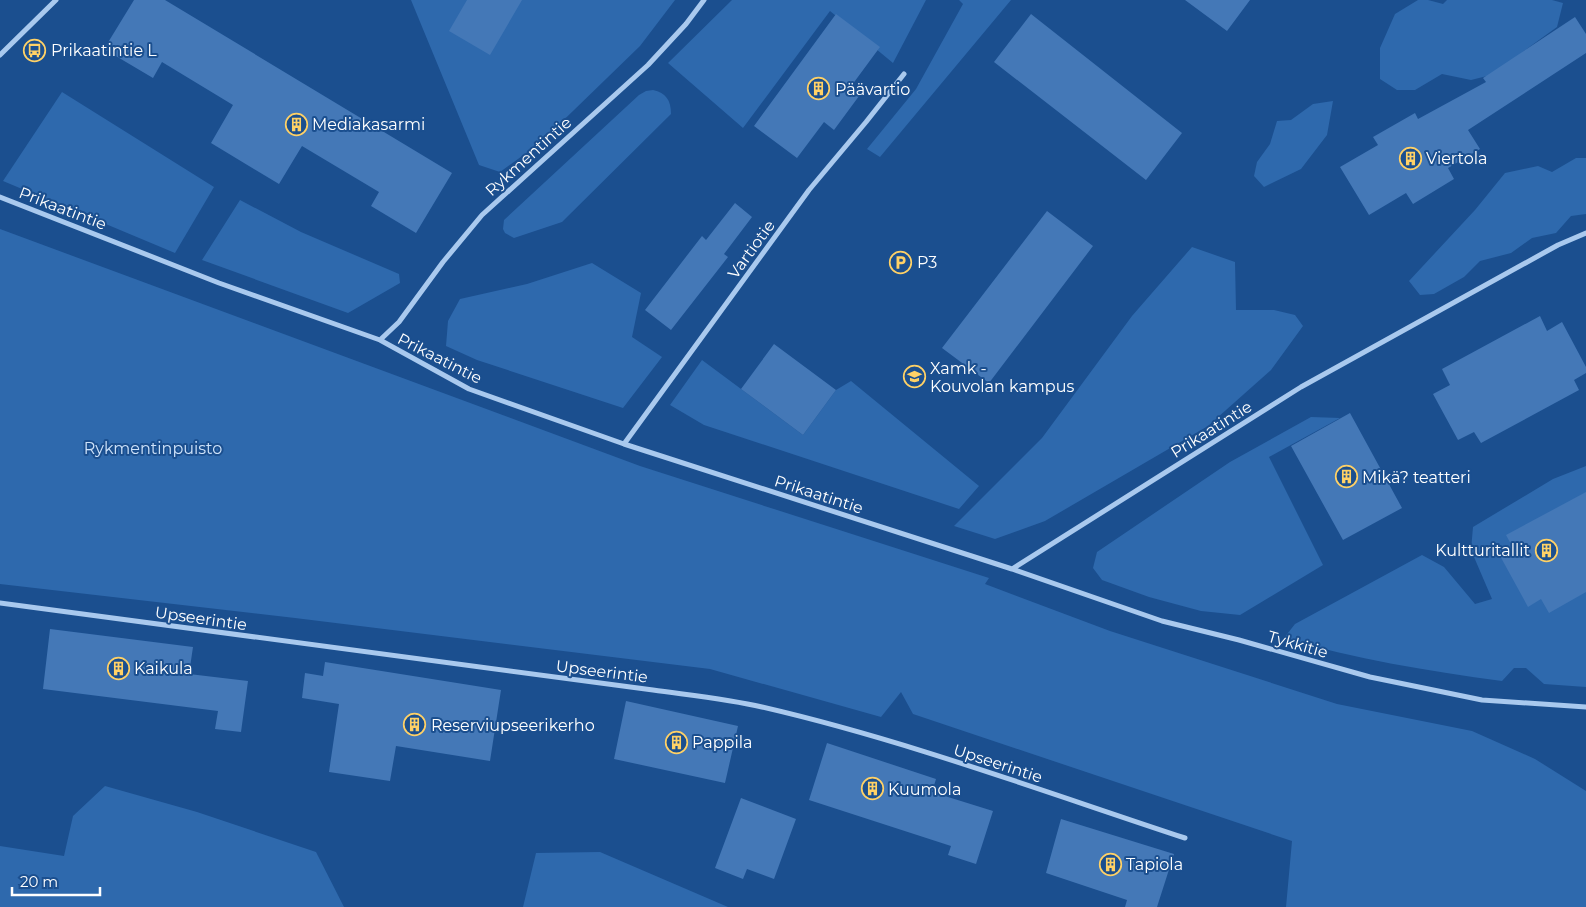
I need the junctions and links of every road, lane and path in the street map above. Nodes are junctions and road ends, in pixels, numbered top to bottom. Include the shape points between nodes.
1 (56, 0) edge
2 (704, 0) edge
3 (0, 55) edge
4 (904, 74) dead end
5 (0, 197) edge
6 (1586, 233) edge
7 (380, 340) junction
8 (624, 444) junction
9 (1012, 569) junction
10 (0, 603) edge
11 (1586, 707) edge
12 (1185, 838) dead end

1 - 3 street
2 - 7 street, Rykmentintie via 648,65 482,215 398,322
4 - 8 street, Vartiotie via 809,190
5 - 7 street, Prikaatintie via 219,283
6 - 9 street, Prikaatintie via 1558,245 1301,387
7 - 8 street, Prikaatintie via 468,388
8 - 9 street, Prikaatintie
9 - 11 street, Tykkitie via 1162,621 1370,677 1482,700
10 - 12 street, Upseerintie via 759,706 900,744

